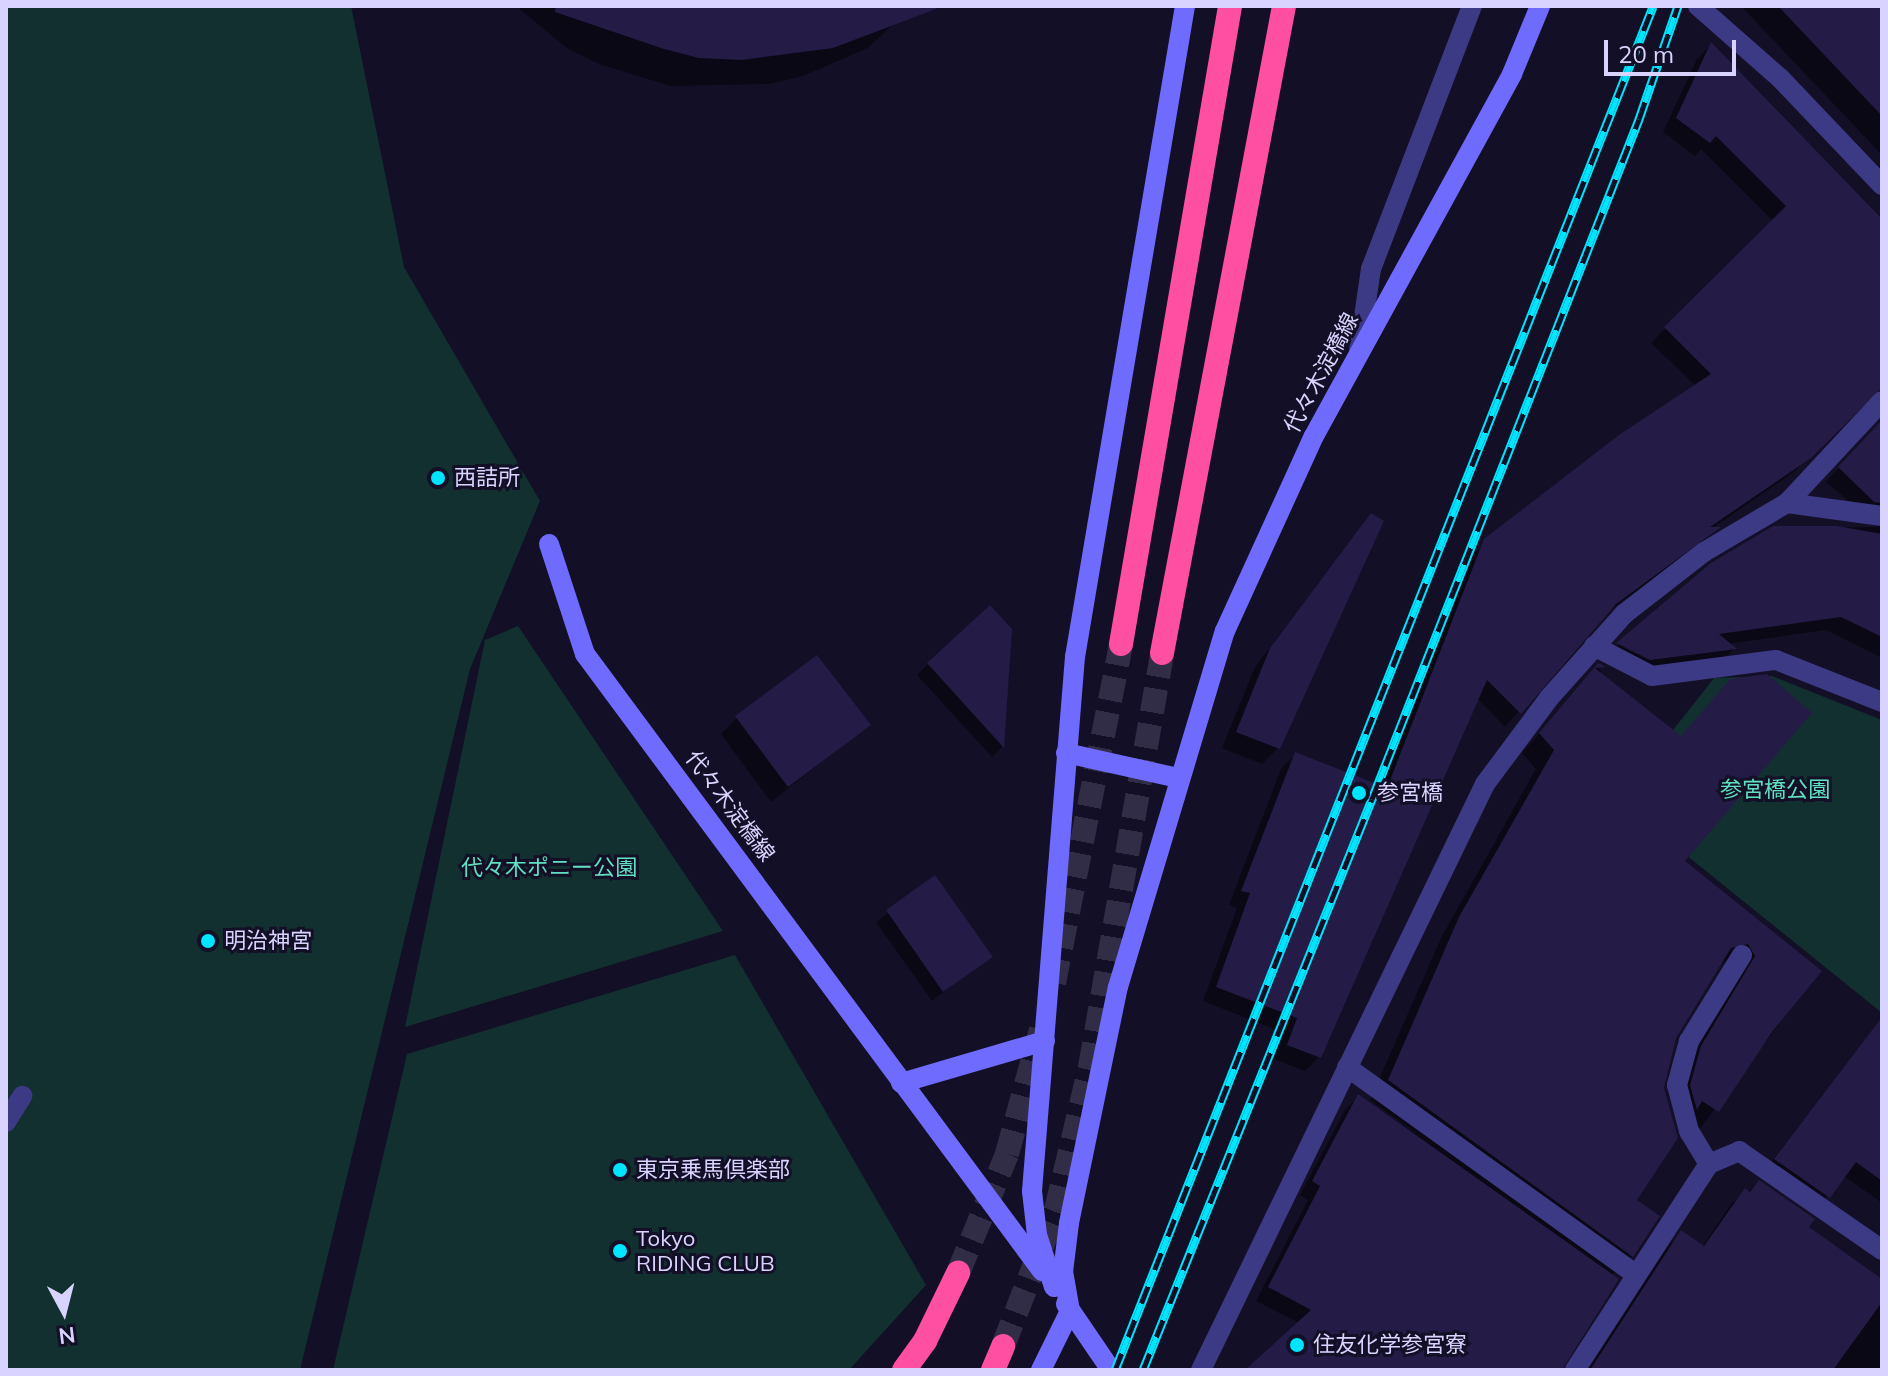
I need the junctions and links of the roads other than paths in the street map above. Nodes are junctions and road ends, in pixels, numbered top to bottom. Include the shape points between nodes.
1 (1185, 6) edge
2 (1230, 6) edge
3 (1284, 6) edge
4 (1472, 6) edge
5 (1540, 6) edge
6 (1698, 6) edge
7 (1882, 185) edge
8 (1359, 354) junction
9 (1882, 401) edge
10 (1787, 503) junction
11 (1882, 516) edge
12 (549, 544) dead end
13 (1121, 644) tunnel mouth
14 (1594, 646) junction
15 (1162, 653) tunnel mouth
16 (1882, 702) edge
17 (1066, 753) junction
18 (1178, 778) junction
19 (1742, 955) dead end
20 (1045, 1041) junction
21 (1347, 1067) junction
22 (901, 1083) junction
23 (22, 1096) dead end
24 (6, 1122) edge
25 (1709, 1164) junction
26 (1882, 1250) edge
27 (958, 1273) tunnel mouth
28 (1636, 1275) junction
29 (1054, 1287) junction
30 (1070, 1311) junction
31 (1003, 1346) tunnel mouth
32 (904, 1370) edge
33 (993, 1370) edge
34 (1041, 1370) edge
35 (1111, 1370) edge
36 (1201, 1370) edge
37 (1575, 1370) edge

1 - 17 street via 1105,466
2 - 13 highway
3 - 15 highway
4 - 8 street via 1371,269
5 - 8 street, 代々木淀橋線 via 1512,74
6 - 7 street via 1780,78
8 - 18 street, 代々木淀橋線 via 1258,553 1225,631
9 - 10 street
10 - 11 street
10 - 14 street via 1704,552 1624,614
12 - 22 street, 代々木淀橋線 via 585,654
14 - 16 street via 1652,676 1776,660
14 - 21 street via 1485,784
17 - 18 street
17 - 20 street
18 - 30 street, 代々木淀橋線 via 1118,987 1080,1158 1063,1272
19 - 25 street via 1689,1041 1677,1085 1689,1131
20 - 22 street
20 - 29 street via 1032,1191 1037,1235
21 - 28 street
21 - 36 street
22 - 29 street, 代々木淀橋線
23 - 24 street
25 - 26 street via 1739,1151
25 - 28 street
27 - 32 highway via 925,1341
28 - 37 street
29 - 30 street
30 - 34 street
30 - 35 street
31 - 33 highway

